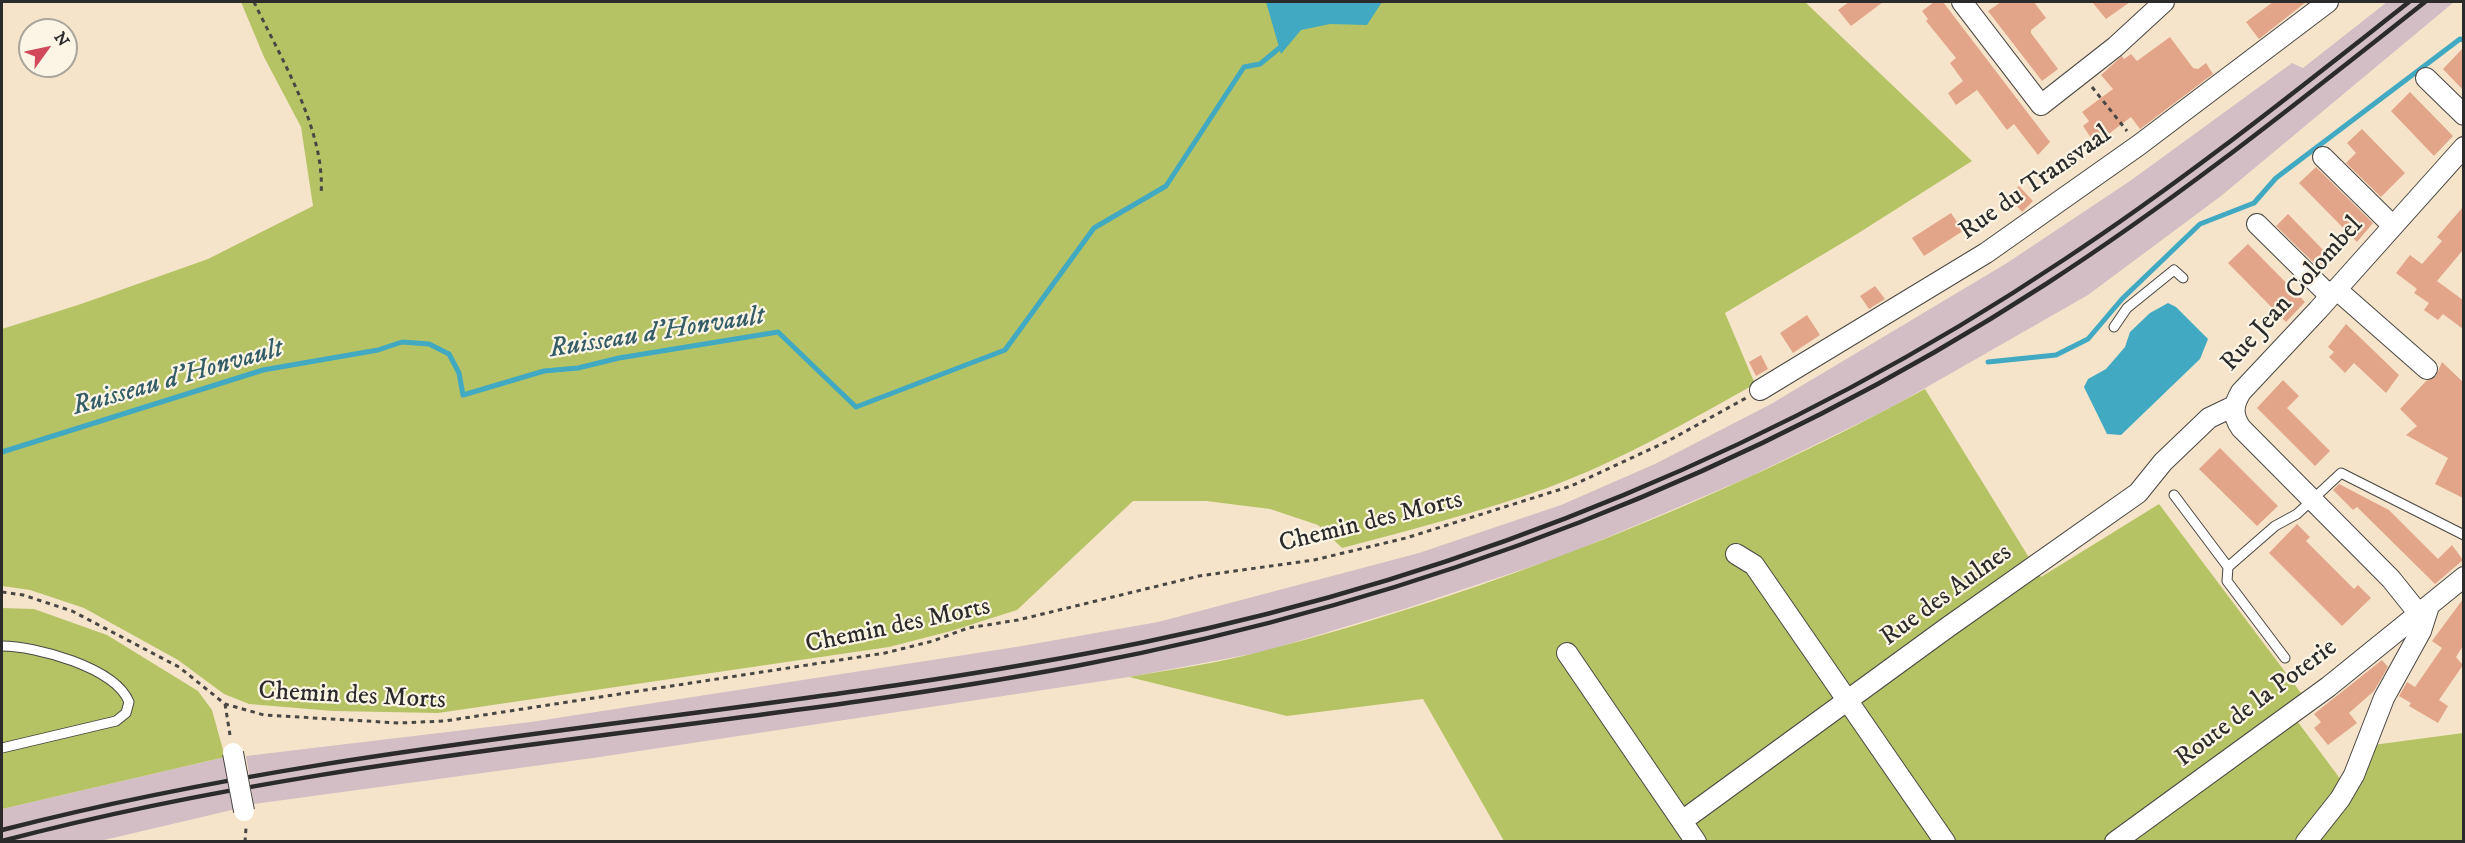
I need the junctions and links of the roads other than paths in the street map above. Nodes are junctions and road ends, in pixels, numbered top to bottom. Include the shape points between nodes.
1 (1962, 2) edge
2 (2164, 2) edge
3 (2328, 2) edge
4 (2426, 78) dead end
5 (2463, 116) edge
6 (2463, 147) edge
7 (2323, 157) dead end
8 (2257, 224) dead end
9 (2393, 226) junction
10 (2183, 278) dead end
11 (2333, 293) junction
12 (2114, 327) dead end
13 (2427, 369) dead end
14 (1760, 390) road end
15 (2234, 406) junction
16 (2174, 495) dead end
17 (2313, 500) junction
18 (2463, 535) edge
19 (1736, 554) dead end
20 (2228, 567) junction
21 (2463, 577) edge
22 (2424, 610) junction
23 (2, 646) edge
24 (1567, 653) dead end
25 (2285, 658) dead end
26 (1848, 702) junction
27 (2, 748) edge
28 (233, 753) road end
29 (244, 811) dead end
30 (1682, 821) junction
31 (1696, 842) edge
32 (1945, 842) edge
33 (2115, 842) edge
34 (2306, 842) edge

1 - 2 street via 2042,105
3 - 14 street, Rue du Transvaal via 2139,145 1971,263
4 - 5 street
6 - 9 street, Rue Jean Colombel
7 - 9 street
8 - 11 street
9 - 11 street, Rue Jean Colombel
10 - 12 lane via 2174,270 2127,308
11 - 13 street
11 - 15 street, Rue Jean Colombel via 2241,392
15 - 17 street, Rue Jean Colombel via 2241,428
15 - 26 street, Rue des Aulnes via 2209,418 2163,462 2138,493
16 - 20 lane
17 - 18 lane via 2341,472
17 - 20 lane via 2275,526
17 - 22 street, Rue Jean Colombel
19 - 26 street via 1754,565
20 - 25 lane via 2227,582
21 - 22 street, Route de la Poterie
22 - 33 street, Route de la Poterie via 2278,725
22 - 34 street via 2421,631 2384,698 2354,775
23 - 27 lane via 33,648 74,662 117,685 129,702 126,713 116,721
24 - 30 street
26 - 30 street, Rue des Aulnes
26 - 32 street
28 - 29 street, bridge
30 - 31 street

